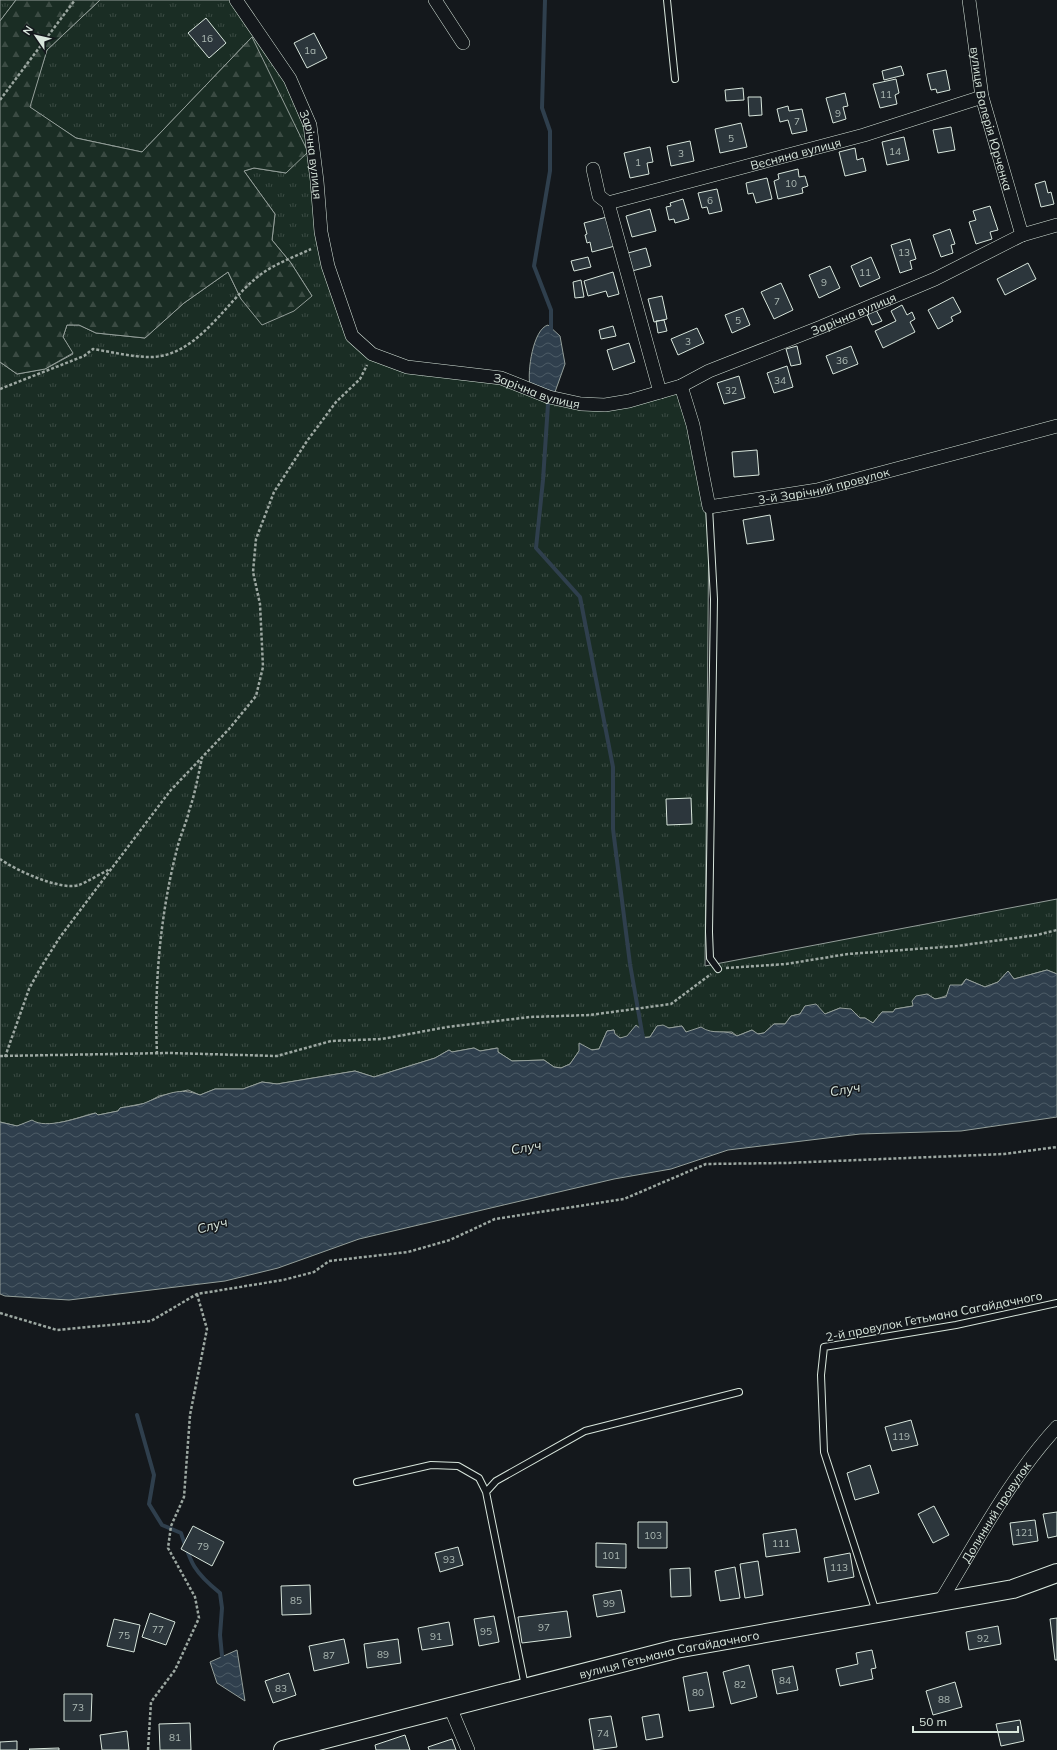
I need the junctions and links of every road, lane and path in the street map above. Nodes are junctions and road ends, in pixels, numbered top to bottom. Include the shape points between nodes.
1 (75, 0) edge
2 (236, 0) edge
3 (436, 0) edge
4 (667, 0) edge
5 (969, 0) edge
6 (463, 43) dead end
7 (675, 79) dead end
8 (982, 97) junction
9 (0, 100) edge
10 (593, 169) dead end
11 (608, 203) junction
12 (1057, 225) edge
13 (1022, 235) junction
14 (323, 244) junction
15 (372, 354) junction
16 (681, 386) junction
17 (0, 389) edge
18 (660, 392) junction
19 (1057, 426) edge
20 (709, 507) junction
21 (202, 758) junction
22 (0, 859) edge
23 (112, 868) junction
24 (1057, 930) edge
25 (718, 969) junction
26 (156, 1054) junction
27 (0, 1056) edge
28 (5, 1056) junction
29 (1057, 1147) edge
30 (197, 1294) junction
31 (1057, 1303) edge
32 (0, 1313) edge
33 (739, 1392) dead end
34 (1057, 1427) edge
35 (357, 1482) dead end
36 (486, 1492) junction
37 (1057, 1573) edge
38 (940, 1602) junction
39 (876, 1613) junction
40 (526, 1688) junction
41 (450, 1707) junction
42 (148, 1750) edge
43 (283, 1750) edge
44 (468, 1750) edge

1 - 9 path
2 - 14 street, Зарічна вулиця via 290,79 310,125
3 - 6 street
4 - 7 lane
5 - 8 street, вулиця Валерія Юрченка
8 - 11 street, Весняна вулиця via 864,135
8 - 13 street, вулиця Валерія Юрченка
10 - 11 street via 599,196
11 - 18 street
12 - 13 street, Зарічна вулиця
13 - 16 street, Зарічна вулиця via 935,279 709,371
14 - 15 street, Зарічна вулиця via 342,311 352,336
14 - 17 path via 279,263 255,279 194,340 174,352 151,358 93,349 84,356
15 - 18 street, Зарічна вулиця via 407,367 501,378 549,397 581,404 605,405 628,402
15 - 21 path via 360,379 332,408 274,492 256,539 253,572 260,604 263,667 256,696
16 - 18 street, Зарічна вулиця
16 - 20 street via 693,425
19 - 20 street, 3-й Зарічний провулок via 817,490
20 - 25 lane via 714,598 709,932 710,958
21 - 23 path via 170,791
21 - 26 path via 190,811 177,848 165,905 158,965
22 - 23 path via 46,882 78,886
23 - 28 path via 60,937 41,967 29,989
24 - 25 path via 957,946 848,954 786,964
25 - 26 path via 671,1004 624,1012 530,1017 447,1027 382,1039 331,1041 278,1056
26 - 28 path
27 - 28 path
29 - 30 path via 1004,1154 706,1164 624,1200 495,1219 450,1240 408,1252 329,1261 314,1272 283,1280
30 - 32 path via 151,1321 57,1330
30 - 42 path via 207,1329 190,1415 184,1497 171,1526 168,1548 195,1597 199,1618 175,1670 151,1702
31 - 39 lane, 2-й провулок Гетьмана Сагайдачного via 956,1325 824,1347 821,1375 824,1452
33 - 36 lane via 585,1431 496,1481
34 - 38 street, Долинний провулок via 1033,1455
35 - 36 lane via 431,1466 458,1466 479,1478
36 - 40 lane
37 - 38 main road, вулиця Гетьмана Сагайдачного via 1013,1589
38 - 39 main road, вулиця Гетьмана Сагайдачного
39 - 40 main road, вулиця Гетьмана Сагайдачного via 676,1649
40 - 41 main road, вулиця Гетьмана Сагайдачного
41 - 43 main road, вулиця Гетьмана Сагайдачного
41 - 44 street

